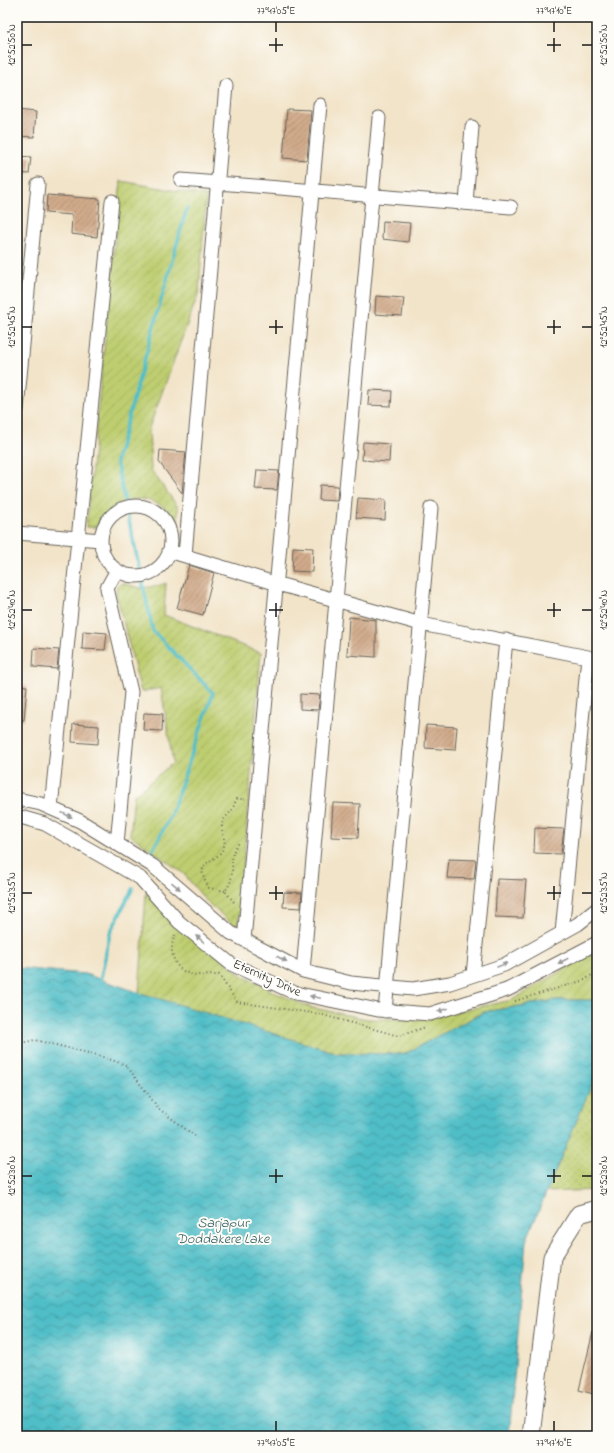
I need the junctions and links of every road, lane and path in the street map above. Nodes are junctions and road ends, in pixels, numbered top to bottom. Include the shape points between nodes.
1 (226, 86) dead end
2 (320, 105) dead end
3 (379, 118) dead end
4 (472, 127) dead end
5 (181, 180) dead end
6 (38, 184) dead end
7 (217, 184) junction
8 (312, 191) junction
9 (372, 196) junction
10 (112, 201) dead end
11 (466, 203) junction
12 (511, 207) dead end
13 (17, 409) edge
14 (431, 508) dead end
15 (17, 533) edge
16 (78, 538) junction
17 (101, 540) junction
18 (169, 551) junction
19 (185, 555) junction
20 (117, 570) junction
21 (278, 584) junction
22 (337, 601) junction
23 (421, 624) junction
24 (506, 640) junction
25 (17, 799) edge
26 (247, 802) dead end
27 (51, 808) junction
28 (17, 816) edge
29 (242, 838) dead end
30 (117, 844) junction
31 (225, 892) junction
32 (597, 909) edge
33 (247, 911) junction
34 (562, 933) junction
35 (244, 940) junction
36 (597, 943) edge
37 (303, 970) junction
38 (473, 975) junction
39 (387, 987) junction
40 (385, 1011) junction
41 (17, 1044) edge
42 (195, 1136) dead end
43 (597, 1209) edge
44 (531, 1436) edge

1 - 7 street
2 - 8 street
3 - 9 street
4 - 11 street
5 - 7 street
6 - 13 street
7 - 8 street
7 - 19 street
8 - 9 street
8 - 21 street
9 - 11 street
9 - 22 street
10 - 16 street
11 - 12 street
14 - 23 street
15 - 16 street
16 - 17 street
16 - 27 street
17 - 18 street via 103,529 112,515 126,508 142,507 157,513 167,525 171,541
17 - 20 street via 103,553
18 - 19 street
18 - 20 street via 163,563 152,572 138,576
19 - 21 street
20 - 30 street via 107,588 131,692
21 - 22 street
21 - 33 street
22 - 23 street
22 - 37 street
23 - 24 street
23 - 39 street
24 - 34 street via 588,657
24 - 38 street
25 - 27 street, Eternity Drive
26 - 31 path via 243,797 235,801 231,812 222,822 223,848 217,856 208,861 203,870 202,876 209,888
27 -> 30 street, Eternity Drive via 80,821
40 -> 28 street, Eternity Drive via 295,993 231,964 179,922 140,878 45,824
29 - 31 path via 233,850 232,878
30 -> 35 street, Eternity Drive via 153,866 231,933
31 - 33 path
32 - 34 street, Eternity Drive
33 - 35 street
38 -> 34 street, Eternity Drive via 504,965
35 -> 37 street, Eternity Drive
36 -> 40 street, Eternity Drive via 507,990 430,1014
37 - 39 street, Eternity Drive via 351,982
38 - 39 street, Eternity Drive via 450,983 413,989
39 - 40 street
41 - 42 path via 35,1040 126,1065 159,1109
43 - 44 main road via 579,1214 552,1257

